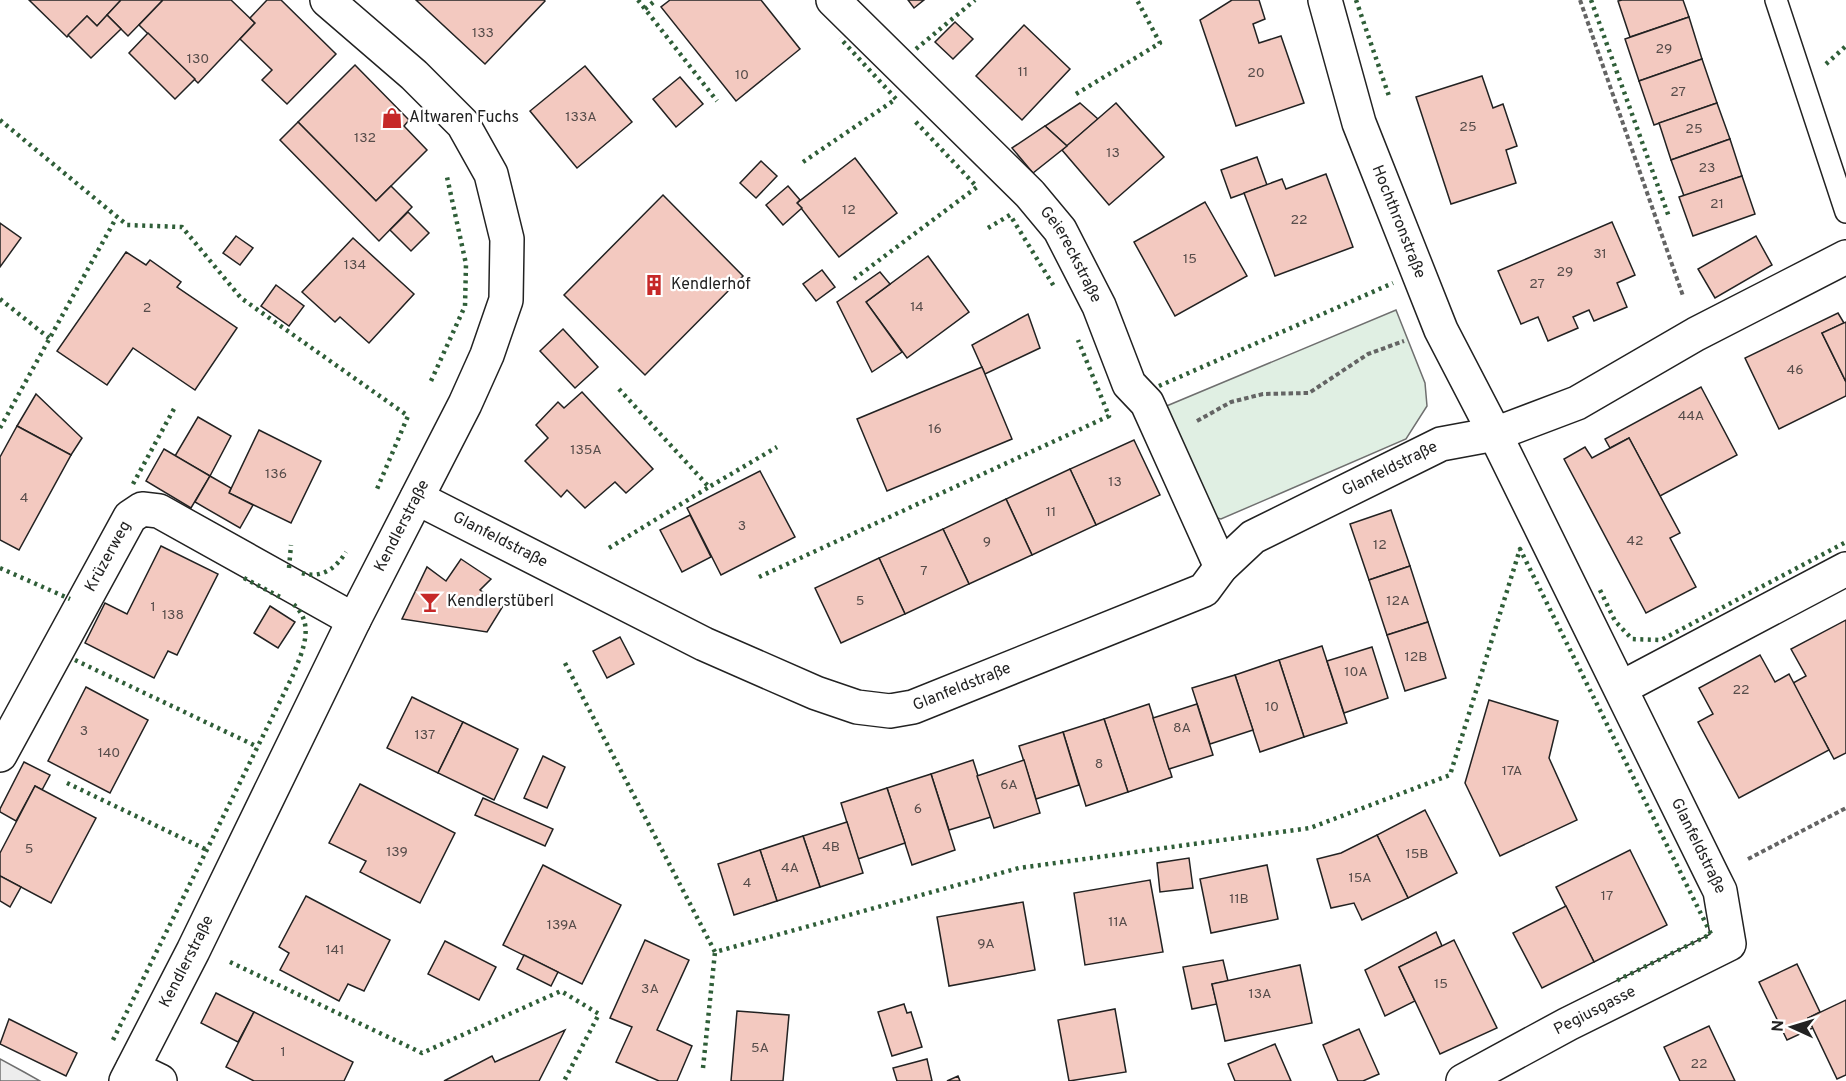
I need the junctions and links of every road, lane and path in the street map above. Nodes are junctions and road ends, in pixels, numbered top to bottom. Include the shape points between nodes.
1 (327, 0) edge
2 (833, 0) edge
3 (1325, 0) edge
4 (1580, 0) edge
5 (1776, 0) edge
6 (1846, 212) edge
7 (1846, 256) edge
8 (1441, 330) junction
9 (1696, 334) junction
10 (1495, 434) junction
11 (1165, 443) junction
12 (417, 498) junction
13 (1221, 567) junction
14 (1846, 569) edge
15 (354, 620) junction
16 (1621, 688) junction
17 (0, 756) edge
18 (1846, 808) edge
19 (1713, 877) junction
20 (1730, 944) joint
21 (139, 1077) edge
22 (1462, 1081) edge

1 - 12 street, Kendlerstraße via 414,75 463,124 491,174 507,239 506,300 487,355
2 - 11 street, Geiereckstraße via 1030,194 1060,230 1099,306 1129,384 1147,403
3 - 8 street, Hochthronstraße via 1359,123
4 - 9 path
5 - 6 lane
7 - 9 street, Glanfeldstraße
8 - 10 street, Hochthronstraße
8 - 11 path via 1368,354 1310,393 1263,394 1231,402
9 - 10 street, Glanfeldstraße via 1577,403
10 - 13 street, Glanfeldstraße via 1441,444 1253,537
10 - 16 street, Glanfeldstraße
11 - 13 street, Geiereckstraße
12 - 13 street, Glanfeldstraße via 704,644 816,693 857,707 890,711 940,699 1204,590
12 - 15 street, Kendlerstraße
14 - 16 street
15 - 17 street, Krüzerweg via 159,511 142,509 130,516
15 - 21 street, Kendlerstraße via 193,951
16 - 19 street, Glanfeldstraße
18 - 19 path
19 - 20 street, Glanfeldstraße via 1720,891
20 - 22 street, Pegiusgasse

